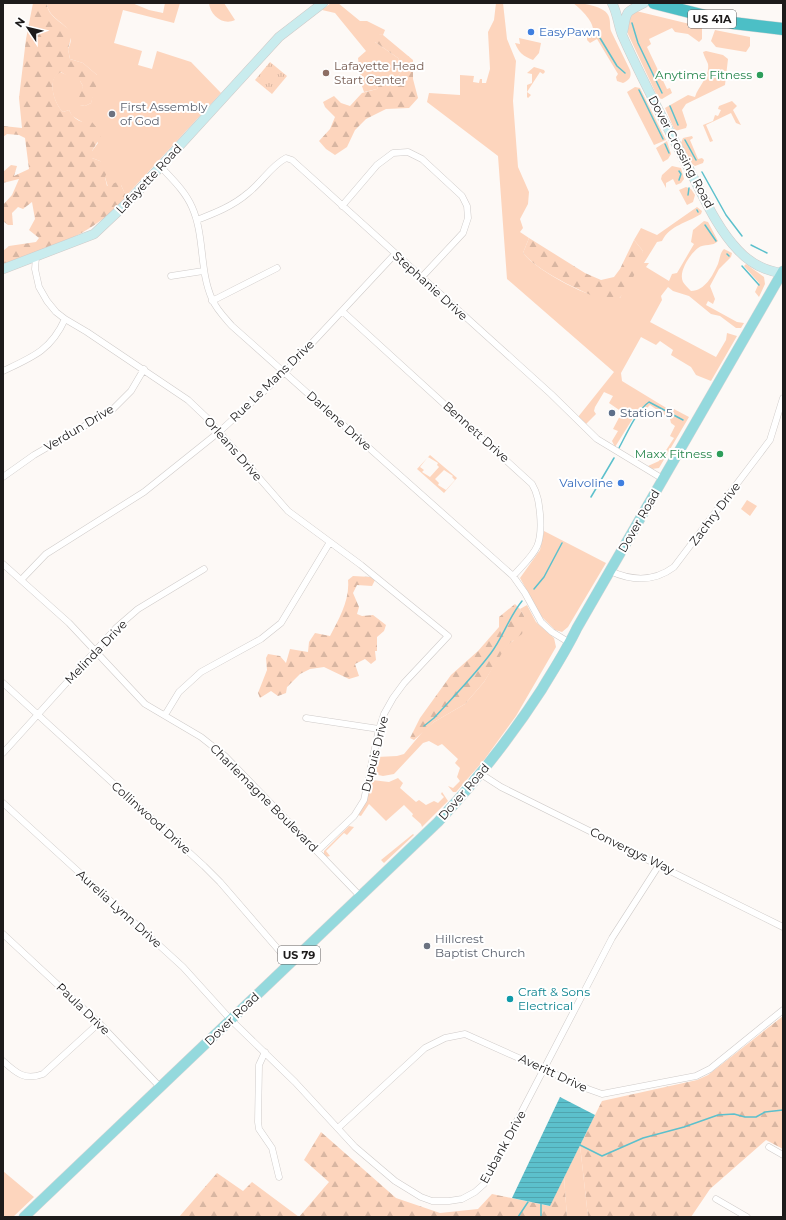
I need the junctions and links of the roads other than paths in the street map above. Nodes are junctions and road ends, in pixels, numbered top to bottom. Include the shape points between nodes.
1 (323, 3) edge
2 (612, 3) edge
3 (644, 3) edge
4 (654, 3) edge
5 (783, 29) edge
6 (622, 36) junction
7 (160, 166) junction
8 (342, 206) junction
9 (197, 220) junction
10 (395, 254) junction
11 (36, 257) junction
12 (276, 268) dead end
13 (3, 269) edge
14 (204, 271) junction
15 (783, 273) edge
16 (171, 276) dead end
17 (421, 278) junction
18 (212, 301) junction
19 (342, 311) junction
20 (65, 320) junction
21 (144, 369) junction
22 (3, 371) edge
23 (285, 372) junction
24 (783, 398) edge
25 (219, 432) junction
26 (3, 477) edge
27 (663, 479) junction
28 (330, 542) junction
29 (3, 564) edge
30 (204, 569) dead end
31 (610, 571) junction
32 (513, 576) junction
33 (21, 580) junction
34 (448, 636) joint
35 (570, 642) junction
36 (96, 651) junction
37 (3, 683) edge
38 (38, 714) junction
39 (165, 715) junction
40 (306, 718) dead end
41 (379, 729) junction
42 (3, 753) edge
43 (481, 774) junction
44 (3, 803) edge
45 (317, 852) junction
46 (659, 865) junction
47 (360, 896) junction
48 (783, 927) edge
49 (3, 934) edge
50 (290, 963) junction
51 (783, 1010) edge
52 (232, 1020) junction
53 (99, 1023) junction
54 (265, 1052) junction
55 (3, 1061) edge
56 (545, 1069) junction
57 (160, 1087) junction
58 (338, 1128) junction
59 (769, 1147) dead end
60 (783, 1155) edge
61 (279, 1177) dead end
62 (716, 1199) dead end
63 (24, 1217) edge
64 (747, 1217) edge

1 - 7 main road, Lafayette Road via 279,37
2 - 6 main road, Dover Crossing Road via 617,12 618,27
3 - 6 main road via 629,10
4 - 5 highway, US 41A via 733,23
6 - 15 main road, Dover Crossing Road via 717,223 739,251 768,272
7 - 9 street, Darlene Drive via 184,192
7 - 11 main road, Lafayette Road via 94,234
8 - 9 street, Stephanie Drive via 292,160 286,158 278,162 238,202
8 - 10 street, Stephanie Drive
8 - 17 street via 377,165 393,153 408,152 422,159 462,196 467,206 468,218 463,233
9 - 14 street, Darlene Drive
10 - 17 street, Stephanie Drive
10 - 19 street, Rue Le Mans Drive
11 - 13 main road, Lafayette Road
11 - 20 street, Orleans Drive via 35,269 40,287 47,301
12 - 18 street
14 - 16 street
14 - 18 street, Darlene Drive
15 - 27 main road, Dover Road / US 79
17 - 27 street, Stephanie Drive via 551,394 597,439
18 - 23 street, Darlene Drive via 232,326
19 - 23 street, Rue Le Mans Drive
19 - 32 street, Bennett Drive via 532,484 538,498 540,542 534,554
20 - 21 street, Orleans Drive
20 - 22 street via 56,337 45,349
21 - 25 street, Orleans Drive via 188,400
21 - 26 street, Verdun Drive via 131,390 112,410 34,455
23 - 25 street, Rue Le Mans Drive
23 - 32 street, Darlene Drive
24 - 31 street, Zachry Drive via 770,440 674,567 660,576 635,579 622,577
25 - 28 street, Orleans Drive via 281,504
25 - 33 street, Rue Le Mans Drive via 144,492 46,554
27 - 31 main road, Dover Road / US 79
28 - 34 street, Orleans Drive
28 - 39 street via 282,623 261,639 201,672 179,692
29 - 33 street, Charlemagne Boulevard
30 - 36 street, Melinda Drive via 138,609 116,628
31 - 35 main road, Dover Road / US 79
32 - 35 street, Darlene Drive via 541,622
33 - 36 street, Charlemagne Boulevard
34 - 41 street, Dupuis Drive via 404,683 384,714
35 - 43 main road, Dover Road / US 79 via 525,715
36 - 38 street, Melinda Drive
36 - 39 street, Charlemagne Boulevard via 135,695
37 - 38 street, Collinwood Drive
38 - 42 street, Melinda Drive
38 - 50 street, Collinwood Drive via 220,882
39 - 45 street, Charlemagne Boulevard via 201,737 225,756
40 - 41 street
41 - 45 street, Dupuis Drive via 361,806
43 - 46 street, Convergys Way via 501,787
43 - 47 main road, Dover Road / US 79 via 438,822
44 - 52 street, Aurelia Lynn Drive via 183,967
45 - 47 street, Charlemagne Boulevard
46 - 48 street, Convergys Way
46 - 56 street, Eubank Drive via 612,938
47 - 50 main road, Dover Road / US 79
49 - 53 street, Paula Drive
50 - 52 main road, Dover Road / US 79
51 - 56 street, Averitt Drive via 710,1069 696,1076 602,1094
52 - 54 street, Eubank Drive
52 - 57 main road, Dover Road / US 79
53 - 55 street via 43,1074 23,1076
53 - 57 street, Paula Drive
54 - 58 street, Eubank Drive
54 - 61 street via 259,1065 258,1122 259,1129 272,1148
56 - 58 street, Averitt Drive via 466,1034 445,1038 425,1048
56 - 58 street, Eubank Drive via 484,1184 462,1199 432,1201 411,1191 355,1147
57 - 63 main road, Dover Road / US 79
59 - 60 street
62 - 64 street

